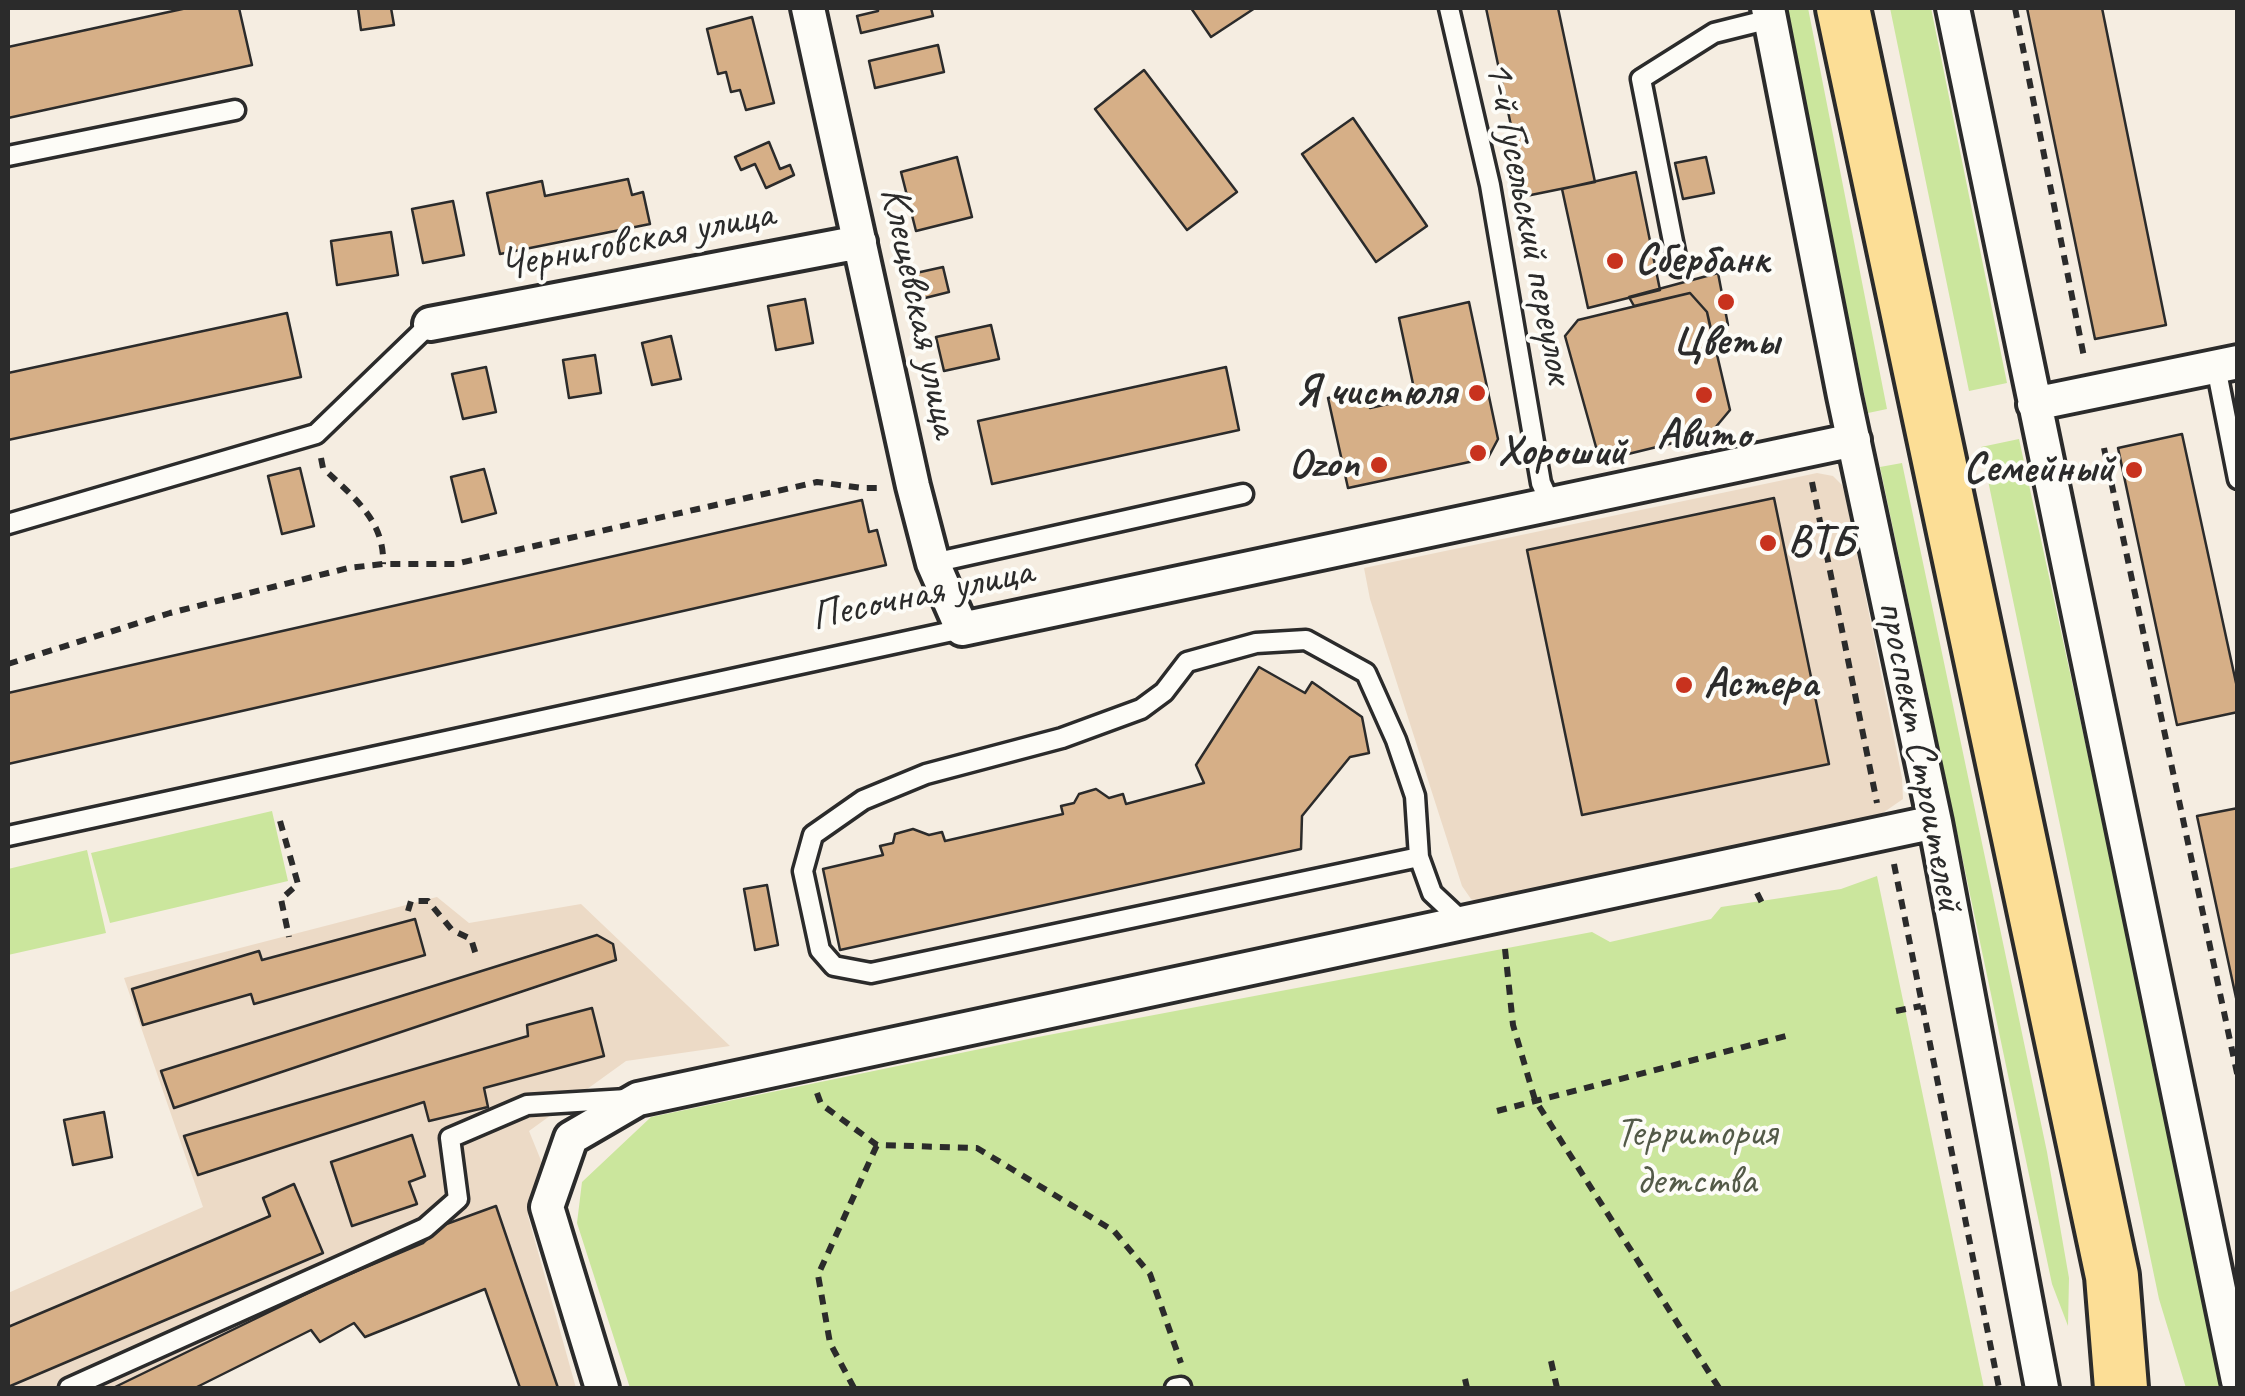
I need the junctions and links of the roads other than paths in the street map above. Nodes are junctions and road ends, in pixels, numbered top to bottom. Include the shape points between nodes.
1 (808, 8) edge
2 (1449, 8) edge
3 (1843, 8) edge
4 (1953, 8) edge
5 (1769, 14) edge
6 (235, 110) dead end
7 (8, 156) edge
8 (860, 242) junction
9 (1678, 267) dead end
10 (430, 324) joint
11 (2226, 364) edge
12 (2034, 404) junction
13 (1854, 440) junction
14 (2238, 479) edge
15 (1243, 494) dead end
16 (1552, 507) junction
17 (8, 524) edge
18 (933, 563) junction
19 (962, 630) junction
20 (1935, 822) junction
21 (8, 836) edge
22 (1419, 858) junction
23 (1464, 924) junction
24 (638, 1098) junction
25 (2112, 1276) junction
26 (2238, 1381) edge
27 (69, 1388) edge
28 (602, 1388) edge
29 (2042, 1388) edge
30 (2121, 1388) edge
31 (2156, 1388) edge

1 - 8 street, Клещевская улица
2 - 16 lane, 1-й Гусельский переулок
3 - 25 main road, проспект Строителей
4 - 12 street
5 - 9 lane via 1714,34 1641,79
5 - 13 street, проспект Строителей
6 - 7 lane
8 - 10 street, Черниговская улица
8 - 18 street, Клещевская улица
10 - 17 lane via 316,434
11 - 12 street
11 - 14 lane
12 - 26 street
13 - 16 street, Песочная улица
13 - 20 street, проспект Строителей
15 - 18 lane
16 - 19 street, Песочная улица
18 - 19 street, Клещевская улица
19 - 21 lane, Песочная улица
20 - 23 street
20 - 29 street, проспект Строителей
22 - 22 lane via 1415,796 1366,673 1306,640 1256,643 1187,662 1141,710 926,774 864,800 813,835 804,871 820,950 834,966 872,973
22 - 23 lane via 1432,892
23 - 24 street
24 - 27 lane via 527,1105 450,1138 458,1200 426,1228
24 - 28 street via 571,1138 547,1207
25 - 30 main road, проспект Строителей
25 - 31 main road, проспект Строителей

